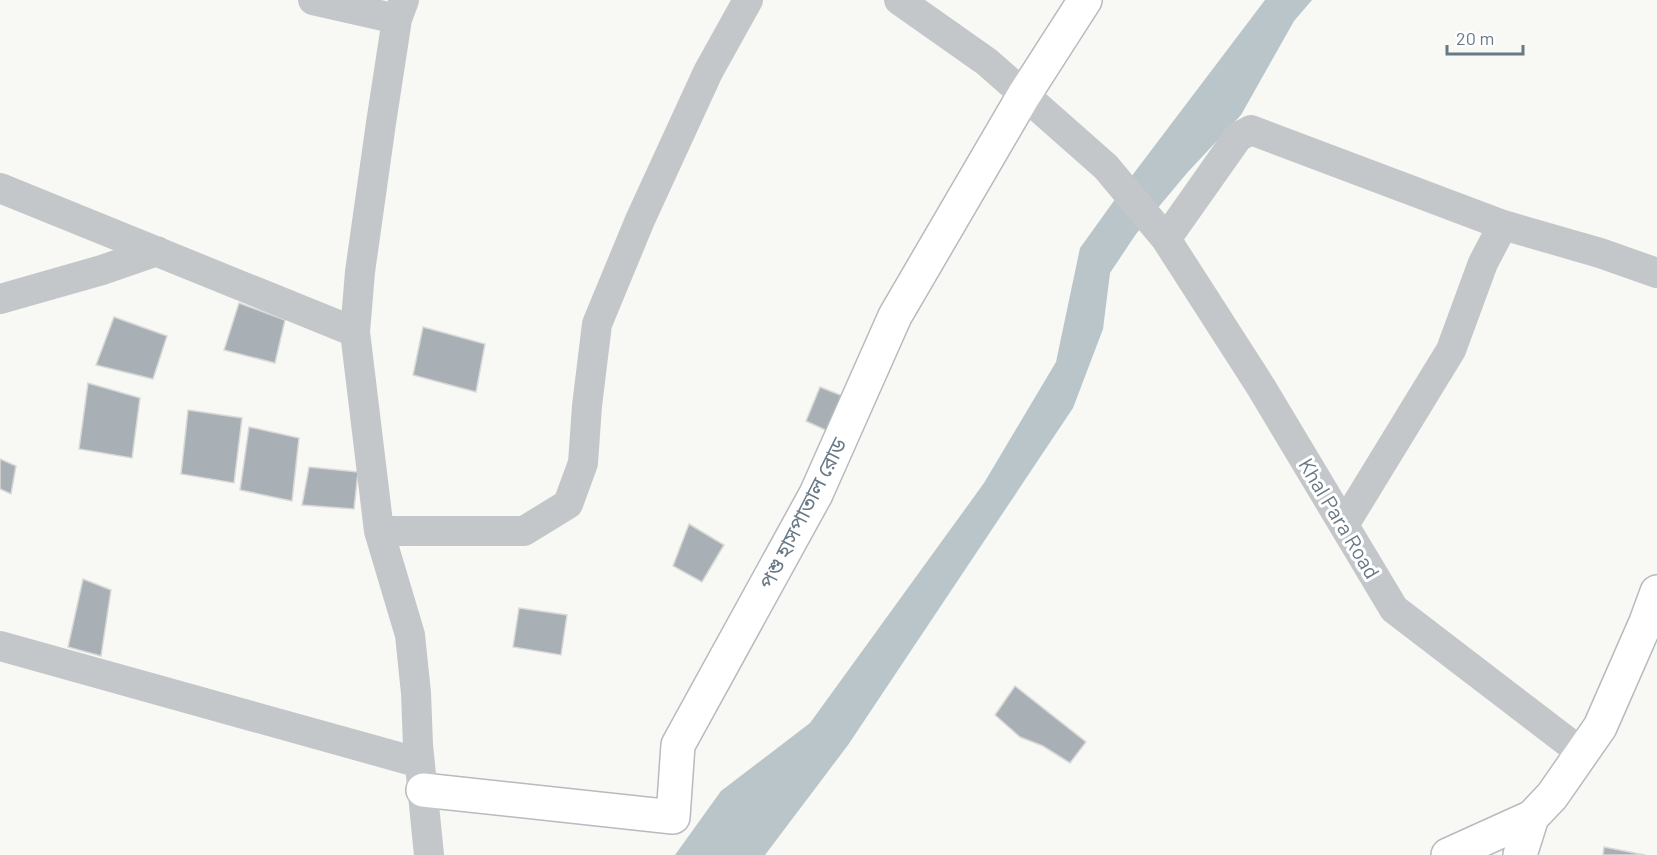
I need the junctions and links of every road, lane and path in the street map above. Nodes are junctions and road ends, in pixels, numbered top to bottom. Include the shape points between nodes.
1 (313, 0) edge
2 (748, 0) edge
3 (899, 0) edge
4 (1085, 0) edge
5 (401, 9) edge
6 (1024, 95) junction
7 (0, 188) edge
8 (1503, 225) junction
9 (1161, 234) junction
10 (156, 251) junction
11 (1657, 273) edge
12 (0, 299) edge
13 (355, 332) junction
14 (1344, 525) junction
15 (380, 531) junction
16 (1657, 592) edge
17 (0, 646) edge
18 (1582, 753) junction
19 (421, 776) junction
20 (1532, 818) junction
21 (429, 855) edge
22 (1448, 855) edge
23 (1520, 855) edge

1 - 5 street
2 - 15 street via 708,72 639,220 597,324 583,463 568,504 524,531
3 - 6 street, Khal Para Road via 987,62
4 - 6 street, পশু হাসপাতাল রোড
5 - 13 street via 362,260
6 - 9 street, Khal Para Road via 1106,167
6 - 19 street, পশু হাসপাতাল রোড via 895,316 816,494 678,745 673,817
7 - 10 street
8 - 9 street via 1251,130 1238,137
8 - 11 street
8 - 14 street via 1451,350
9 - 14 street, Khal Para Road via 1261,387
10 - 12 street
10 - 13 street
13 - 15 street
14 - 18 street, Khal Para Road via 1394,609
15 - 19 street via 410,635
16 - 18 street via 1600,727
17 - 19 street
18 - 20 street
19 - 21 street
20 - 22 street
20 - 23 street

